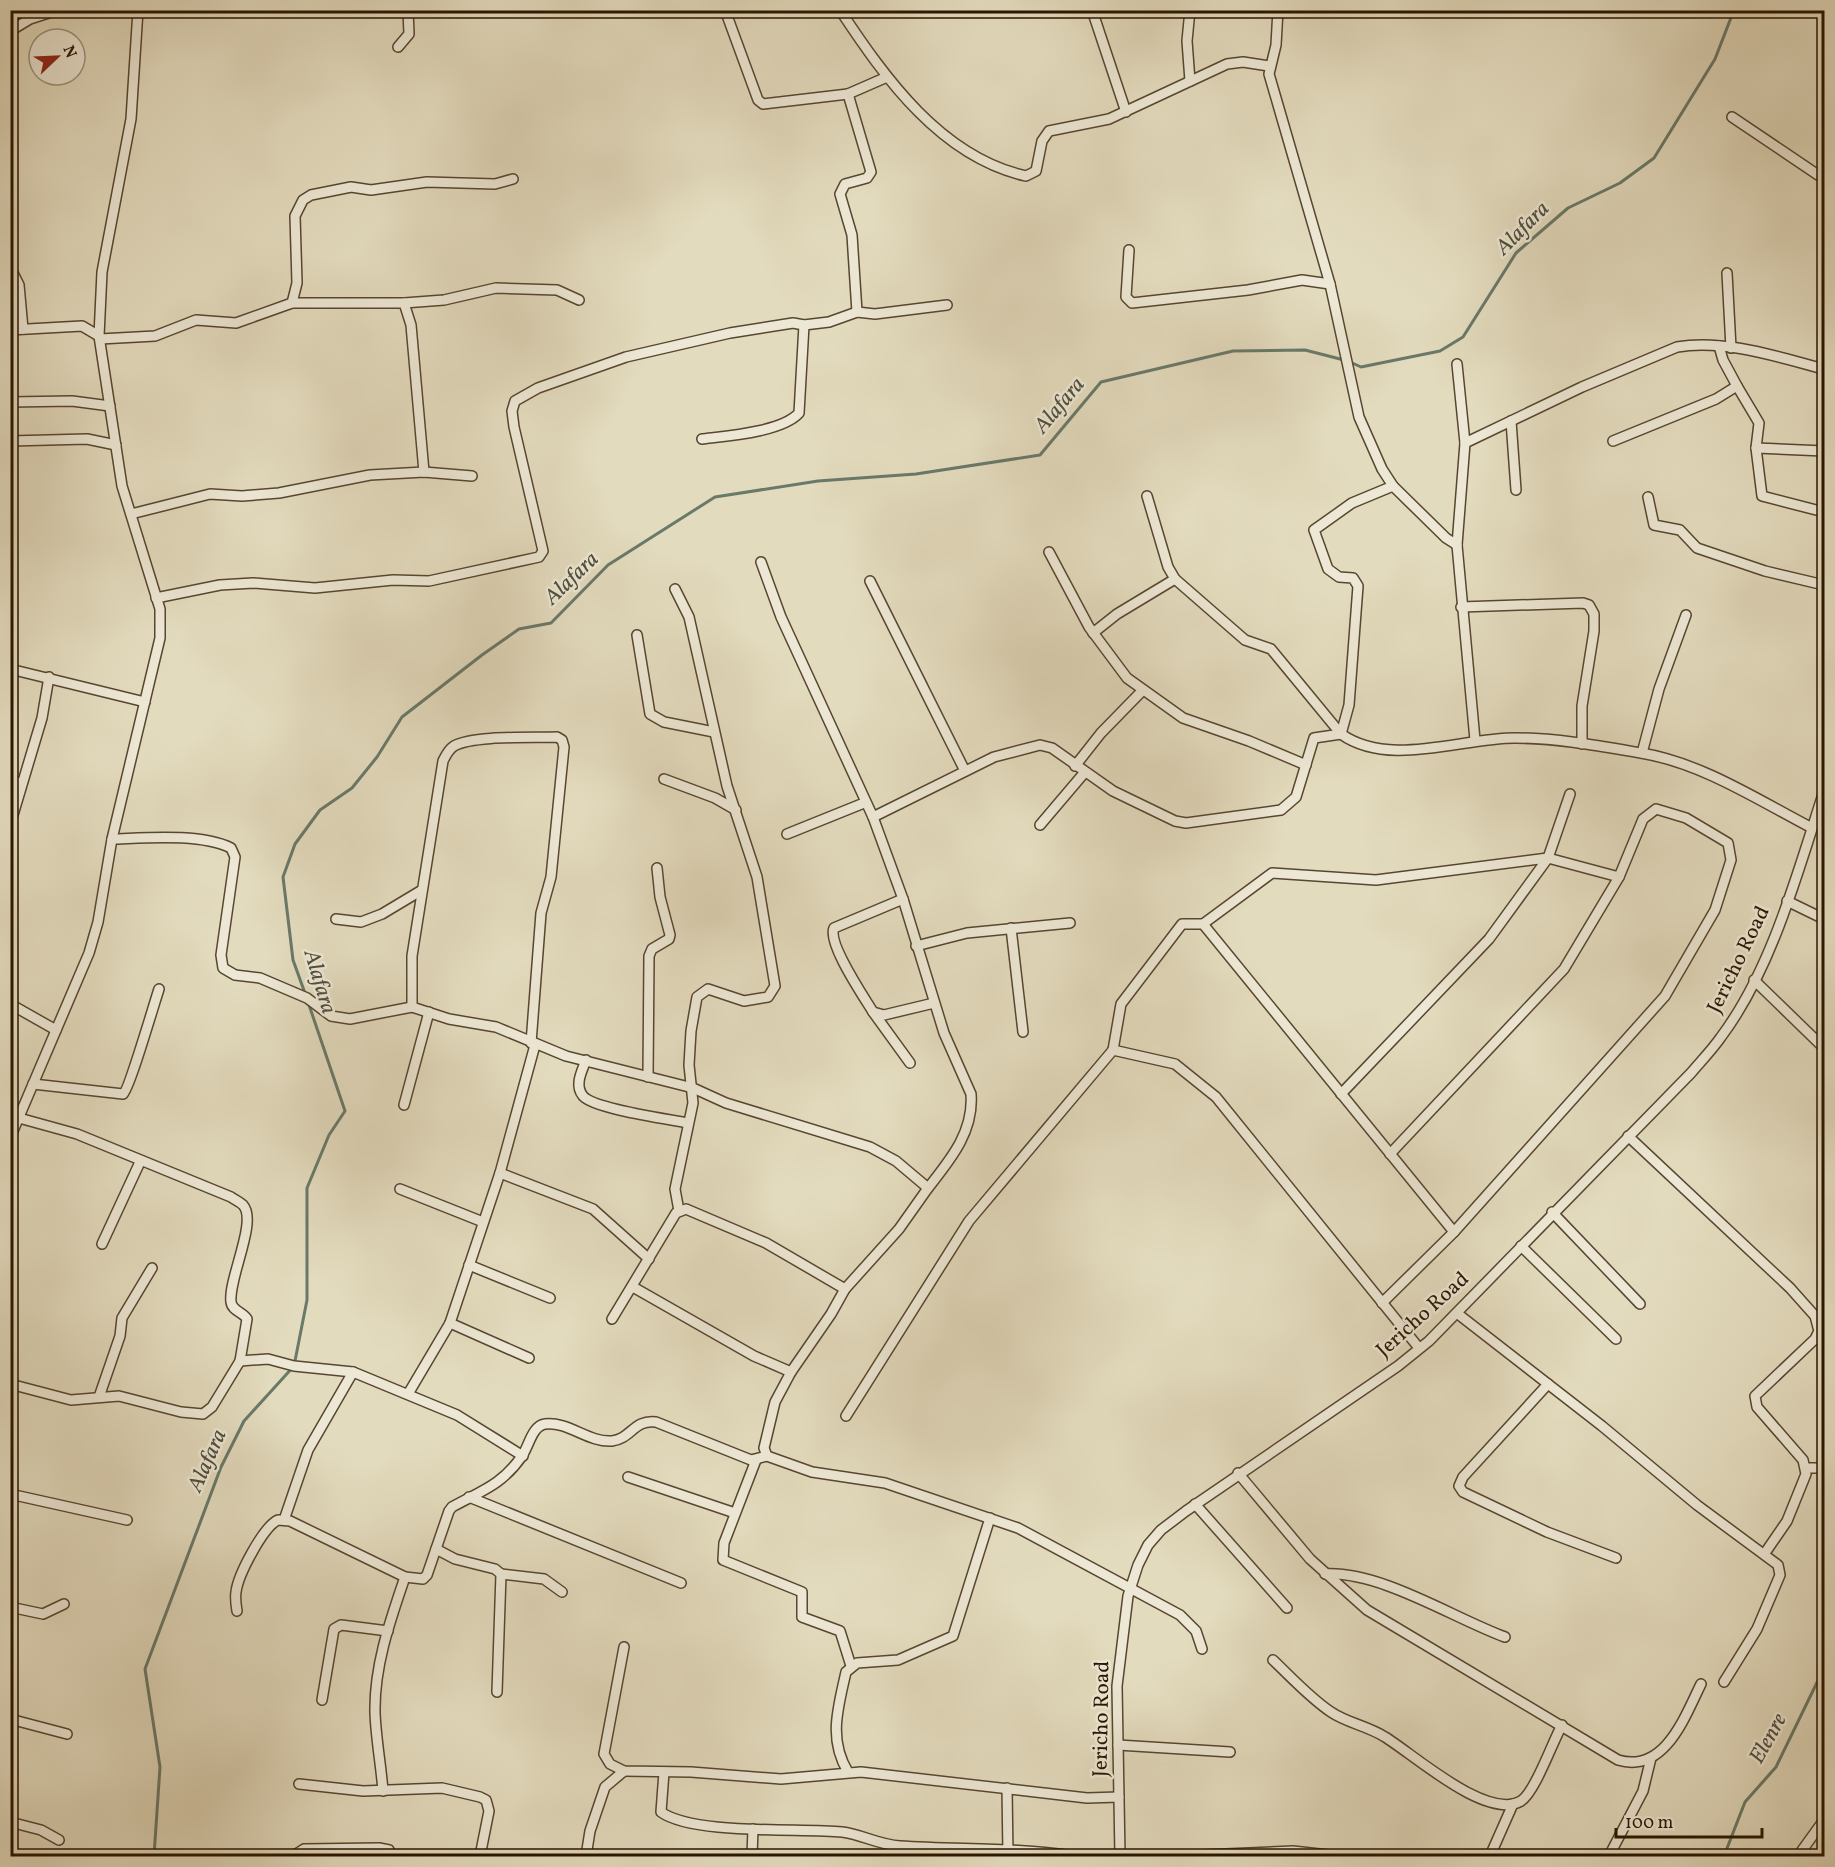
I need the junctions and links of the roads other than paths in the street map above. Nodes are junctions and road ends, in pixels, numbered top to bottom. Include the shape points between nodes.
1 (58, 10) edge
2 (138, 10) edge
3 (408, 10) edge
4 (725, 10) edge
5 (840, 10) edge
6 (1092, 10) edge
7 (1190, 10) edge
8 (1278, 10) edge
9 (29, 15) edge
10 (10, 31) edge
11 (398, 47) dead end
12 (1269, 66) junction
13 (887, 77) junction
14 (1190, 81) junction
15 (848, 94) junction
16 (1126, 112) junction
17 (1732, 117) dead end
18 (513, 179) dead end
19 (1824, 179) edge
20 (1129, 250) dead end
21 (10, 267) edge
22 (1727, 273) dead end
23 (1330, 284) junction
24 (579, 300) dead end
25 (292, 303) junction
26 (404, 303) junction
27 (947, 305) dead end
28 (857, 312) junction
29 (804, 325) junction
30 (23, 329) junction
31 (10, 330) edge
32 (100, 337) junction
33 (1719, 346) junction
34 (1731, 348) junction
35 (1457, 364) dead end
36 (1824, 369) edge
37 (1737, 386) junction
38 (10, 402) edge
39 (110, 406) junction
40 (1511, 421) junction
41 (702, 439) dead end
42 (10, 441) edge
43 (1613, 441) dead end
44 (1465, 443) junction
45 (116, 445) junction
46 (1756, 447) junction
47 (1824, 451) edge
48 (424, 472) junction
49 (472, 477) dead end
50 (1393, 486) junction
51 (1516, 490) dead end
52 (1147, 496) dead end
53 (1648, 497) dead end
54 (1824, 512) edge
55 (131, 514) junction
56 (1457, 545) junction
57 (1049, 552) dead end
58 (761, 562) dead end
59 (1175, 579) junction
60 (870, 581) dead end
61 (1824, 585) edge
62 (675, 589) dead end
63 (156, 598) junction
64 (1461, 607) junction
65 (1686, 615) dead end
66 (1093, 633) junction
67 (637, 635) dead end
68 (10, 669) edge
69 (50, 677) junction
70 (1143, 690) junction
71 (145, 702) junction
72 (714, 732) junction
73 (1341, 734) junction
74 (1475, 740) junction
75 (1582, 744) junction
76 (1642, 753) junction
77 (1306, 765) junction
78 (1075, 766) junction
79 (964, 771) junction
80 (1084, 772) junction
81 (664, 779) dead end
82 (10, 781) edge
83 (22, 783) junction
84 (1824, 791) edge
85 (1570, 795) dead end
86 (864, 803) junction
87 (736, 810) junction
88 (1821, 813) edge
89 (873, 817) junction
90 (10, 825) edge
91 (1040, 825) dead end
92 (1812, 828) junction
93 (787, 834) dead end
94 (112, 838) junction
95 (1548, 858) junction
96 (657, 868) dead end
97 (1619, 877) junction
98 (422, 890) junction
99 (903, 899) junction
100 (1787, 901) junction
101 (336, 919) dead end
102 (1824, 919) edge
103 (1070, 922) dead end
104 (1203, 924) junction
105 (1011, 928) junction
106 (916, 946) junction
107 (1754, 980) junction
108 (159, 989) dead end
109 (934, 1003) junction
110 (10, 1004) edge
111 (412, 1007) junction
112 (429, 1012) junction
113 (873, 1012) junction
114 (56, 1030) junction
115 (1023, 1032) dead end
116 (533, 1044) junction
117 (1824, 1048) edge
118 (1113, 1050) junction
119 (586, 1060) junction
120 (910, 1063) dead end
121 (648, 1077) junction
122 (33, 1084) junction
123 (693, 1088) junction
124 (1341, 1094) junction
125 (404, 1105) dead end
126 (19, 1118) junction
127 (688, 1123) junction
128 (1628, 1136) junction
129 (10, 1138) edge
130 (1390, 1154) junction
131 (140, 1162) junction
132 (500, 1173) junction
133 (928, 1188) junction
134 (400, 1189) dead end
135 (679, 1211) junction
136 (1552, 1212) junction
137 (483, 1222) junction
138 (1454, 1232) junction
139 (102, 1244) dead end
140 (1521, 1246) junction
141 (649, 1259) junction
142 (469, 1265) junction
143 (152, 1268) dead end
144 (633, 1287) junction
145 (844, 1289) junction
146 (550, 1299) dead end
147 (1382, 1303) junction
148 (1640, 1304) dead end
149 (1458, 1314) junction
150 (612, 1319) dead end
151 (450, 1323) junction
152 (1616, 1339) dead end
153 (1419, 1348) junction
154 (529, 1358) dead end
155 (240, 1361) junction
156 (353, 1372) junction
157 (791, 1372) junction
158 (10, 1384) edge
159 (1548, 1384) junction
160 (408, 1394) junction
161 (99, 1397) junction
162 (846, 1416) dead end
163 (523, 1456) junction
164 (767, 1456) junction
165 (756, 1460) junction
166 (1824, 1466) edge
167 (1806, 1468) junction
168 (1238, 1473) junction
169 (628, 1477) dead end
170 (10, 1494) edge
171 (469, 1497) junction
172 (1195, 1504) junction
173 (735, 1513) junction
174 (990, 1518) junction
175 (127, 1520) dead end
176 (284, 1520) junction
177 (436, 1549) junction
178 (1765, 1553) junction
179 (1616, 1558) dead end
180 (501, 1574) junction
181 (1325, 1574) junction
182 (405, 1578) junction
183 (681, 1583) dead end
184 (1130, 1589) junction
185 (562, 1592) dead end
186 (64, 1604) dead end
187 (10, 1607) edge
188 (1287, 1608) dead end
189 (237, 1611) dead end
190 (388, 1631) junction
191 (1505, 1637) dead end
192 (624, 1647) dead end
193 (1202, 1649) dead end
194 (1273, 1660) dead end
195 (851, 1666) junction
196 (1724, 1682) dead end
197 (1701, 1684) dead end
198 (498, 1692) dead end
199 (322, 1700) dead end
200 (10, 1719) edge
201 (1562, 1725) junction
202 (67, 1734) dead end
203 (1118, 1744) junction
204 (1230, 1752) dead end
205 (1651, 1758) junction
206 (624, 1771) junction
207 (664, 1772) junction
208 (848, 1772) junction
209 (299, 1784) dead end
210 (1008, 1788) junction
211 (383, 1791) junction
212 (1119, 1797) junction
213 (1513, 1804) junction
214 (1824, 1820) edge
215 (10, 1822) edge
216 (753, 1829) junction
217 (59, 1840) dead end
218 (903, 1846) junction
219 (1008, 1852) edge
220 (293, 1857) edge
221 (392, 1857) edge
222 (480, 1857) edge
223 (586, 1857) edge
224 (752, 1857) edge
225 (902, 1857) edge
226 (1073, 1857) edge
227 (1120, 1857) edge
228 (1179, 1857) edge
229 (1337, 1857) edge
230 (1490, 1857) edge
231 (1609, 1857) edge
232 (1798, 1857) edge

1 - 9 street
2 - 32 street via 131,119 102,273
3 - 11 street via 409,34
4 - 15 street via 758,100 763,104
5 - 13 street
6 - 16 street
7 - 14 street
8 - 12 street via 1276,45
9 - 10 street
12 - 14 street via 1227,64
12 - 23 street
13 - 15 street
13 - 16 street via 928,120 969,154 1026,176 1036,171 1042,141 1049,131 1090,124
14 - 16 street
15 - 28 street via 871,172 867,178 845,184 840,194 852,235
17 - 19 street
18 - 25 street via 495,184 427,182 371,190 351,187 311,195 303,200 295,216 297,283
20 - 23 street via 1126,297 1132,303 1302,280
21 - 30 street via 19,285
22 - 34 street
23 - 50 street via 1359,417
24 - 26 street via 557,290 496,288 444,300
25 - 26 street
25 - 32 street via 236,323 196,320 155,336
26 - 48 street via 411,325
27 - 28 street via 875,314
28 - 29 street
29 - 41 street via 801,405 795,417 751,431
29 - 63 street via 793,323 742,331 626,357 538,388 515,401 514,428 543,551 539,557 429,581 393,580 315,588 253,583 220,585
30 - 31 street
30 - 32 street via 82,326
32 - 39 street
33 - 34 street
33 - 37 street
33 - 40 street via 1693,345 1660,354
34 - 36 street
35 - 44 street
37 - 43 street via 1716,399
37 - 46 street via 1758,423
38 - 39 street via 72,401
39 - 45 street
40 - 44 street
40 - 51 street
42 - 45 street via 87,440
44 - 56 street
45 - 55 street
46 - 47 street
46 - 54 street via 1762,496
48 - 49 street
48 - 55 street via 370,475 279,493 210,494
50 - 56 street
50 - 73 street via 1352,503 1314,530 1328,569 1339,577 1353,578 1358,586 1349,705
52 - 59 street
53 - 61 street via 1654,525 1680,530 1697,548 1765,571
55 - 63 street
56 - 64 street
57 - 66 street
58 - 86 street
59 - 66 street
59 - 73 street via 1245,640 1271,649
60 - 79 street
62 - 72 street via 689,617
63 - 71 street via 162,624
64 - 74 street
64 - 75 street via 1589,605 1594,614 1594,631 1582,706
65 - 76 street via 1659,689
66 - 70 street via 1127,678
67 - 72 street via 650,714 664,722
68 - 69 street
69 - 71 street
69 - 83 street
70 - 77 street via 1183,718
70 - 78 street
71 - 94 street
72 - 87 street
73 - 74 street via 1352,742 1388,749 1438,748
73 - 77 street via 1314,738
74 - 75 street via 1518,738
75 - 76 street
76 - 92 street via 1696,770
77 - 80 street via 1296,797 1281,810 1186,823 1113,791
78 - 79 street via 1052,748 1040,745 994,757
78 - 80 street
79 - 89 street
80 - 91 street
81 - 87 street
82 - 83 street
83 - 90 street
84 - 88 street, Jericho Road
85 - 95 street
86 - 89 street
86 - 93 street
87 - 123 street via 757,877 775,986 768,997 754,1001 733,999 712,989 700,992 691,1031
88 - 92 street, Jericho Road
89 - 99 street
92 - 100 street, Jericho Road
94 - 111 street via 165,838 231,848 235,857 221,956 223,968 229,972 260,978 307,998 340,1018
94 - 114 street via 95,932
95 - 97 street
95 - 104 street via 1376,880 1272,873
95 - 124 street via 1489,939
96 - 121 street via 670,935 649,956
97 - 130 street via 1564,969
97 - 138 street via 1643,819 1656,809 1686,818 1728,843 1731,860 1715,910 1665,996
98 - 101 street via 361,922
98 - 111 street via 412,956
98 - 116 street via 443,761 452,747 496,739 561,739 564,747 551,876 541,913
99 - 106 street
99 - 113 street via 832,932 852,979
100 - 102 street
100 - 107 street, Jericho Road
103 - 105 street
104 - 118 street via 1182,924 1120,1004
104 - 124 street
105 - 106 street via 967,933
105 - 115 street
106 - 109 street
107 - 117 street
107 - 128 street, Jericho Road via 1722,1037
108 - 122 street via 129,1087 123,1095
109 - 113 street via 884,1015
109 - 133 street via 968,1084 972,1104 957,1151
110 - 114 street
111 - 112 street
112 - 116 street via 496,1027
112 - 125 street
113 - 120 street
114 - 122 street
116 - 119 street
116 - 132 street
118 - 147 street via 1175,1064 1216,1097
118 - 162 street via 969,1221
119 - 121 street
119 - 127 street via 578,1083 583,1096 598,1105
121 - 123 street
122 - 126 street
123 - 127 street
123 - 133 street via 726,1103 870,1147 896,1161
124 - 130 street
126 - 129 street
126 - 131 street via 77,1134
127 - 135 street via 675,1189
128 - 136 street, Jericho Road
128 - 167 street via 1815,1316 1819,1331 1815,1339 1755,1396 1757,1407
130 - 138 street
131 - 139 street
131 - 155 street via 231,1197 247,1212 249,1220 232,1293 232,1306 247,1319
132 - 137 street
132 - 141 street via 593,1209
133 - 145 street via 899,1229
134 - 137 street
135 - 141 street
135 - 145 street via 686,1209 766,1243
136 - 140 street, Jericho Road
136 - 148 street
137 - 142 street
138 - 147 street
140 - 149 street, Jericho Road
140 - 152 street
141 - 144 street
142 - 146 street
142 - 151 street
143 - 161 street via 123,1318
144 - 150 street
144 - 157 street via 754,1356
145 - 157 street
147 - 153 street
149 - 153 street, Jericho Road
149 - 159 street
151 - 154 street
151 - 160 street
153 - 168 street, Jericho Road
155 - 156 street via 268,1359
155 - 161 street via 212,1407 203,1414 119,1396
156 - 160 street
156 - 176 street via 308,1450
157 - 164 street via 775,1402 764,1448
158 - 161 street via 71,1400
159 - 178 street via 1697,1505
159 - 179 street via 1459,1486 1463,1492 1547,1532
160 - 163 street via 457,1415
163 - 165 street via 541,1425 554,1424 615,1441 648,1421
163 - 171 street via 491,1488
164 - 165 street
164 - 174 street via 812,1472 885,1483
165 - 173 street
166 - 167 street
167 - 178 street via 1787,1521
168 - 172 street, Jericho Road
168 - 181 street
169 - 173 street
170 - 175 street
171 - 177 street via 448,1511
171 - 183 street
172 - 184 street, Jericho Road via 1148,1545
172 - 188 street
173 - 195 street via 724,1543 723,1560 802,1592 802,1617 840,1631
174 - 184 street via 1018,1528
174 - 195 street via 953,1636 898,1660
176 - 182 street
176 - 189 street via 273,1523 259,1542 235,1593
177 - 180 street
177 - 182 street via 423,1579
178 - 196 street via 1778,1565 1780,1575 1757,1629
180 - 185 street via 544,1579
180 - 198 street
181 - 191 street via 1354,1575 1446,1609
181 - 201 street via 1367,1610 1404,1634
182 - 190 street
184 - 193 street via 1180,1615 1196,1631
184 - 203 street, Jericho Road via 1117,1686
186 - 187 street via 43,1614
190 - 199 street via 341,1625 334,1629
190 - 211 street via 377,1678 375,1711
192 - 206 street via 604,1754 610,1764
194 - 213 street via 1329,1712 1383,1736 1464,1792 1481,1800
195 - 208 street via 846,1672 835,1732 840,1759
197 - 205 street via 1682,1724 1666,1747
200 - 202 street
201 - 205 street via 1618,1760
201 - 213 street via 1530,1792
203 - 204 street
203 - 212 street, Jericho Road
205 - 231 street via 1643,1791
206 - 207 street
206 - 223 street via 605,1787
207 - 208 street via 781,1779
207 - 216 street via 661,1812 667,1816
208 - 210 street
209 - 211 street
210 - 212 street via 1087,1798
210 - 219 street
211 - 222 street via 442,1788 486,1800 489,1811
212 - 227 street, Jericho Road
213 - 230 street
214 - 232 street
215 - 217 street via 41,1830
216 - 218 street via 843,1832
216 - 224 street
218 - 219 street
218 - 225 street
219 - 226 street
220 - 221 street via 304,1849 379,1848 389,1850
228 - 229 street via 1293,1851

